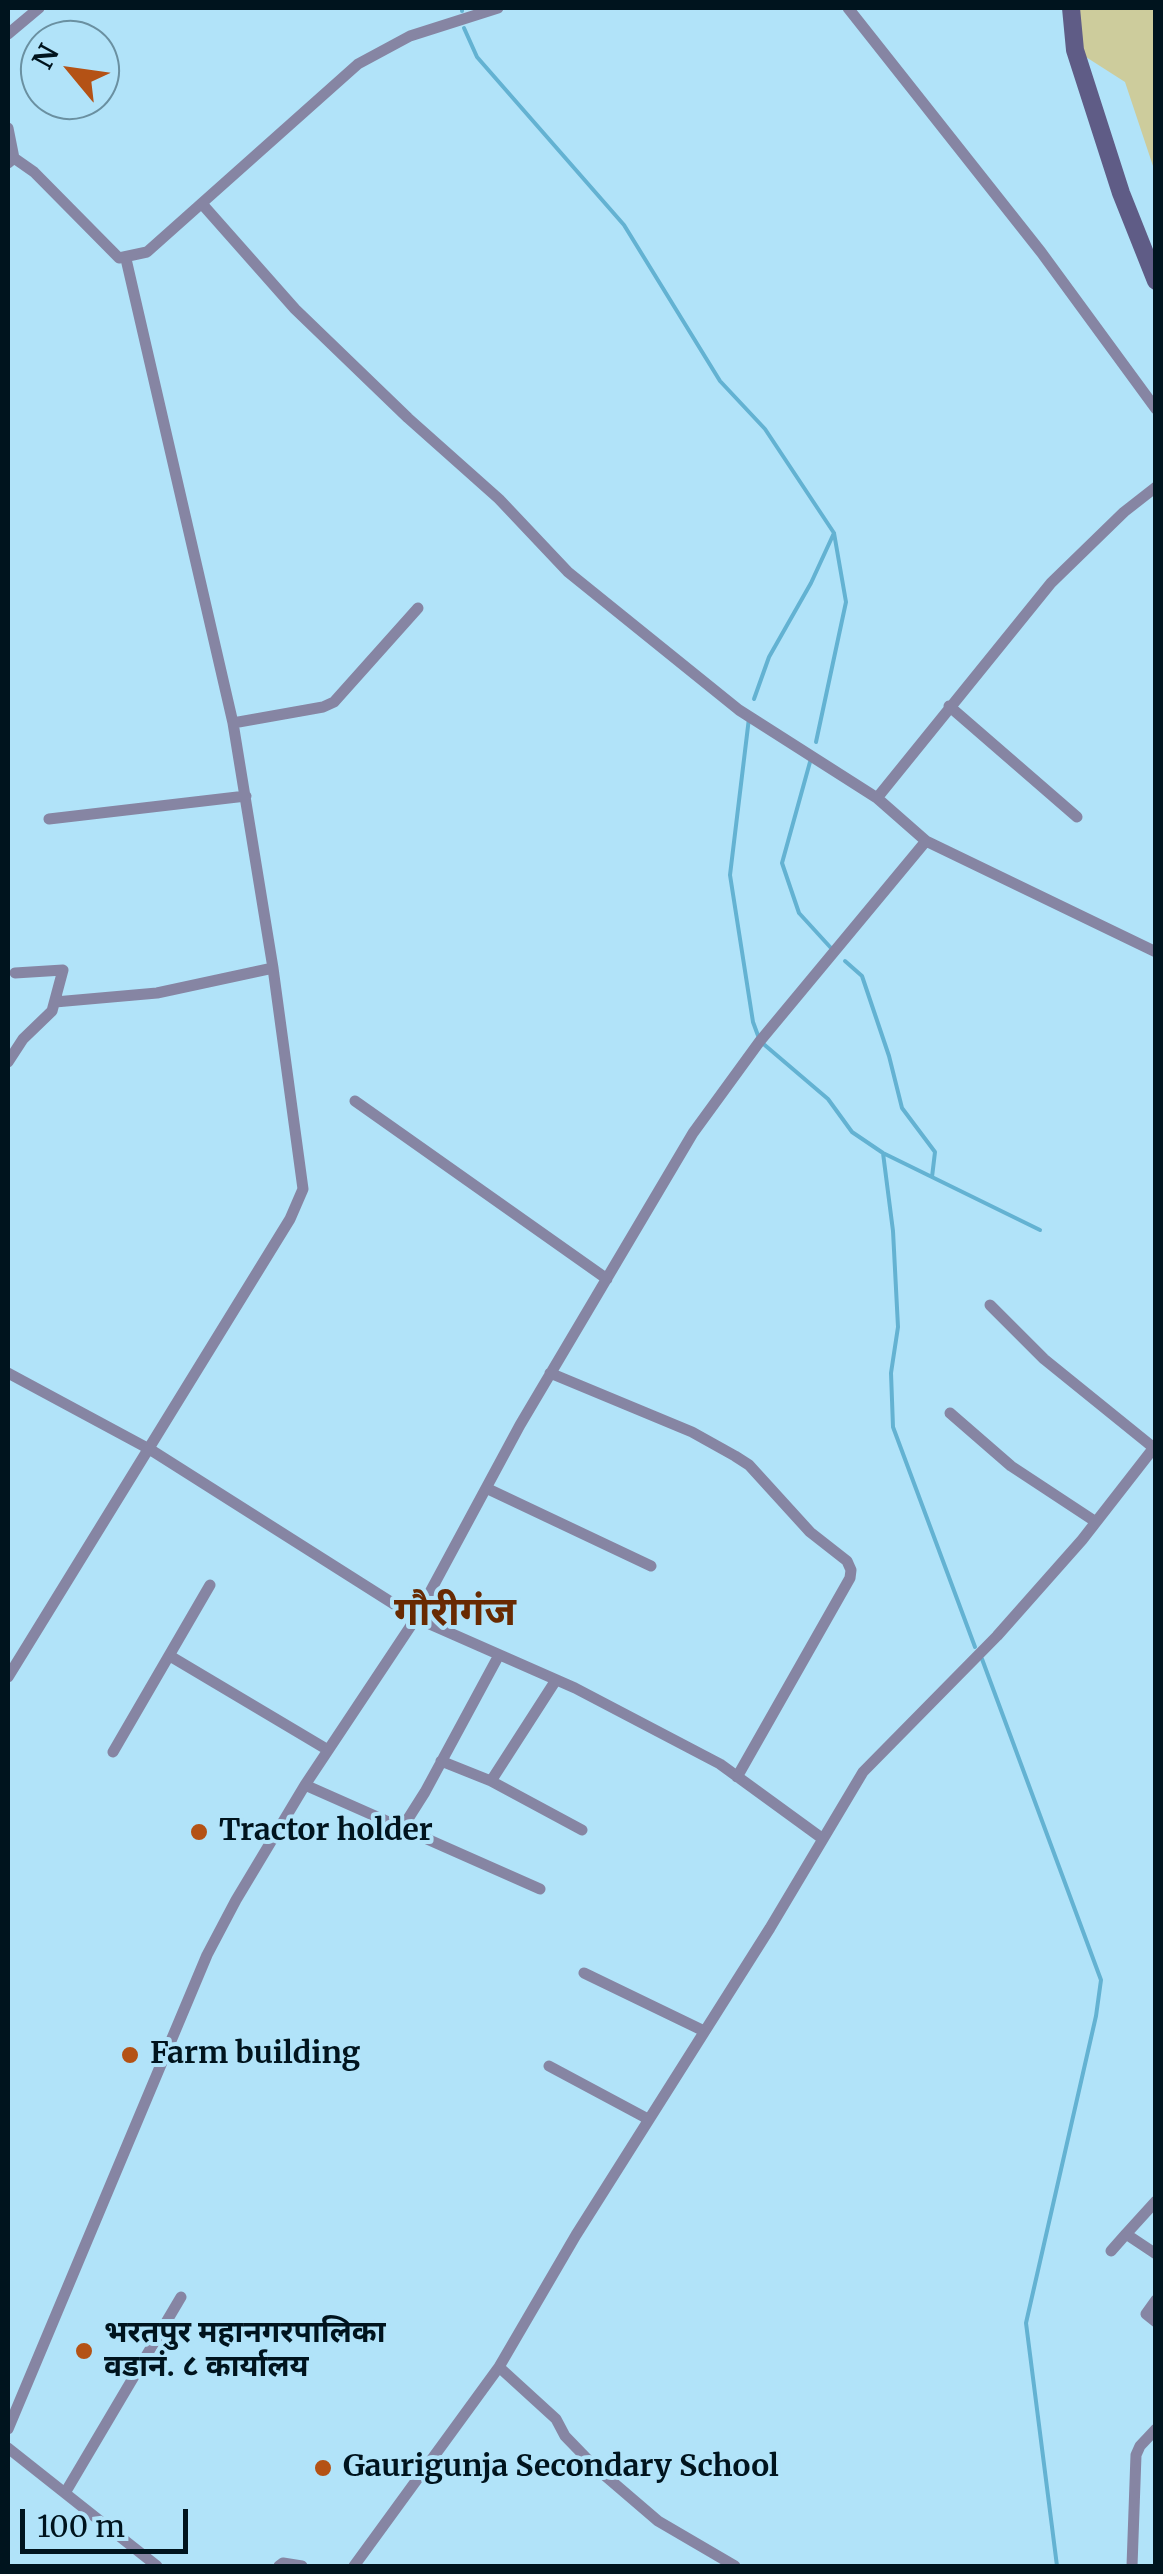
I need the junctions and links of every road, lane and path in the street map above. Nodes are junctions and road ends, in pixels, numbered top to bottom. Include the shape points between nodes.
1 (39, 8) edge
2 (498, 8) edge
3 (848, 8) edge
4 (1071, 8) edge
5 (8, 34) edge
6 (8, 128) edge
7 (11, 160) edge
8 (203, 205) junction
9 (126, 259) junction
10 (1156, 280) edge
11 (1156, 409) edge
12 (1156, 487) edge
13 (418, 608) dead end
14 (949, 706) junction
15 (232, 722) junction
16 (246, 796) junction
17 (877, 798) junction
18 (1077, 817) dead end
19 (49, 819) dead end
20 (926, 841) junction
21 (1156, 952) edge
22 (272, 968) junction
23 (15, 973) dead end
24 (54, 1002) junction
25 (8, 1062) edge
26 (355, 1101) dead end
27 (607, 1278) junction
28 (990, 1306) dead end
29 (8, 1373) edge
30 (550, 1373) junction
31 (950, 1413) dead end
32 (1154, 1446) edge
33 (150, 1450) junction
34 (486, 1488) junction
35 (1096, 1522) junction
36 (650, 1566) dead end
37 (210, 1585) dead end
38 (416, 1618) junction
39 (499, 1655) junction
40 (170, 1656) junction
41 (8, 1678) edge
42 (556, 1680) junction
43 (328, 1750) junction
44 (113, 1752) dead end
45 (441, 1761) junction
46 (737, 1777) junction
47 (492, 1782) junction
48 (305, 1785) junction
49 (396, 1826) junction
50 (582, 1830) dead end
51 (823, 1840) junction
52 (540, 1890) dead end
53 (584, 1973) dead end
54 (704, 2031) junction
55 (549, 2066) dead end
56 (648, 2119) junction
57 (1156, 2202) edge
58 (1126, 2234) junction
59 (1111, 2251) dead end
60 (1156, 2254) edge
61 (181, 2298) dead end
62 (1156, 2300) edge
63 (1156, 2322) edge
64 (499, 2367) junction
65 (8, 2429) edge
66 (1156, 2429) edge
67 (8, 2448) edge
68 (64, 2493) junction
69 (156, 2566) edge
70 (279, 2566) edge
71 (302, 2566) edge
72 (354, 2566) edge
73 (735, 2566) edge
74 (1132, 2566) edge

1 - 5 street
2 - 8 street via 380,50
3 - 11 street
4 - 10 main road via 1076,50
6 - 7 street
7 - 9 street via 52,188 110,252
8 - 9 street via 161,243
8 - 17 street via 295,309 499,498 568,572 739,710
9 - 15 street
12 - 14 street via 1051,584
13 - 15 street via 334,702
14 - 17 street
14 - 18 street
15 - 16 street
16 - 19 street
16 - 22 street
17 - 20 street
20 - 21 street
20 - 27 street via 712,1104
22 - 24 street via 157,993
22 - 33 street via 303,1190
23 - 24 street via 64,970
24 - 25 street
26 - 27 street
27 - 30 street
28 - 32 street via 1044,1359
29 - 33 street
30 - 34 street
30 - 46 street via 735,1456 851,1570
31 - 35 street via 1011,1466
32 - 35 street
33 - 38 street
33 - 41 street
34 - 36 street
34 - 38 street
35 - 51 street via 997,1636 863,1772
37 - 40 street
38 - 39 street
38 - 43 street
39 - 42 street
39 - 45 street
40 - 43 street
40 - 44 street
42 - 46 street
42 - 47 street
43 - 48 street
45 - 47 street
45 - 49 street via 406,1822
46 - 51 street
47 - 50 street
48 - 49 street
48 - 65 street via 208,1956
49 - 52 street
51 - 54 street
53 - 54 street
54 - 56 street
55 - 56 street
56 - 64 street
57 - 58 street
58 - 59 street
58 - 60 street
61 - 68 street
62 - 63 street via 1146,2314
64 - 72 street
64 - 73 street via 608,2478 658,2520
66 - 74 street via 1136,2455
67 - 68 street
68 - 69 street
70 - 71 street

